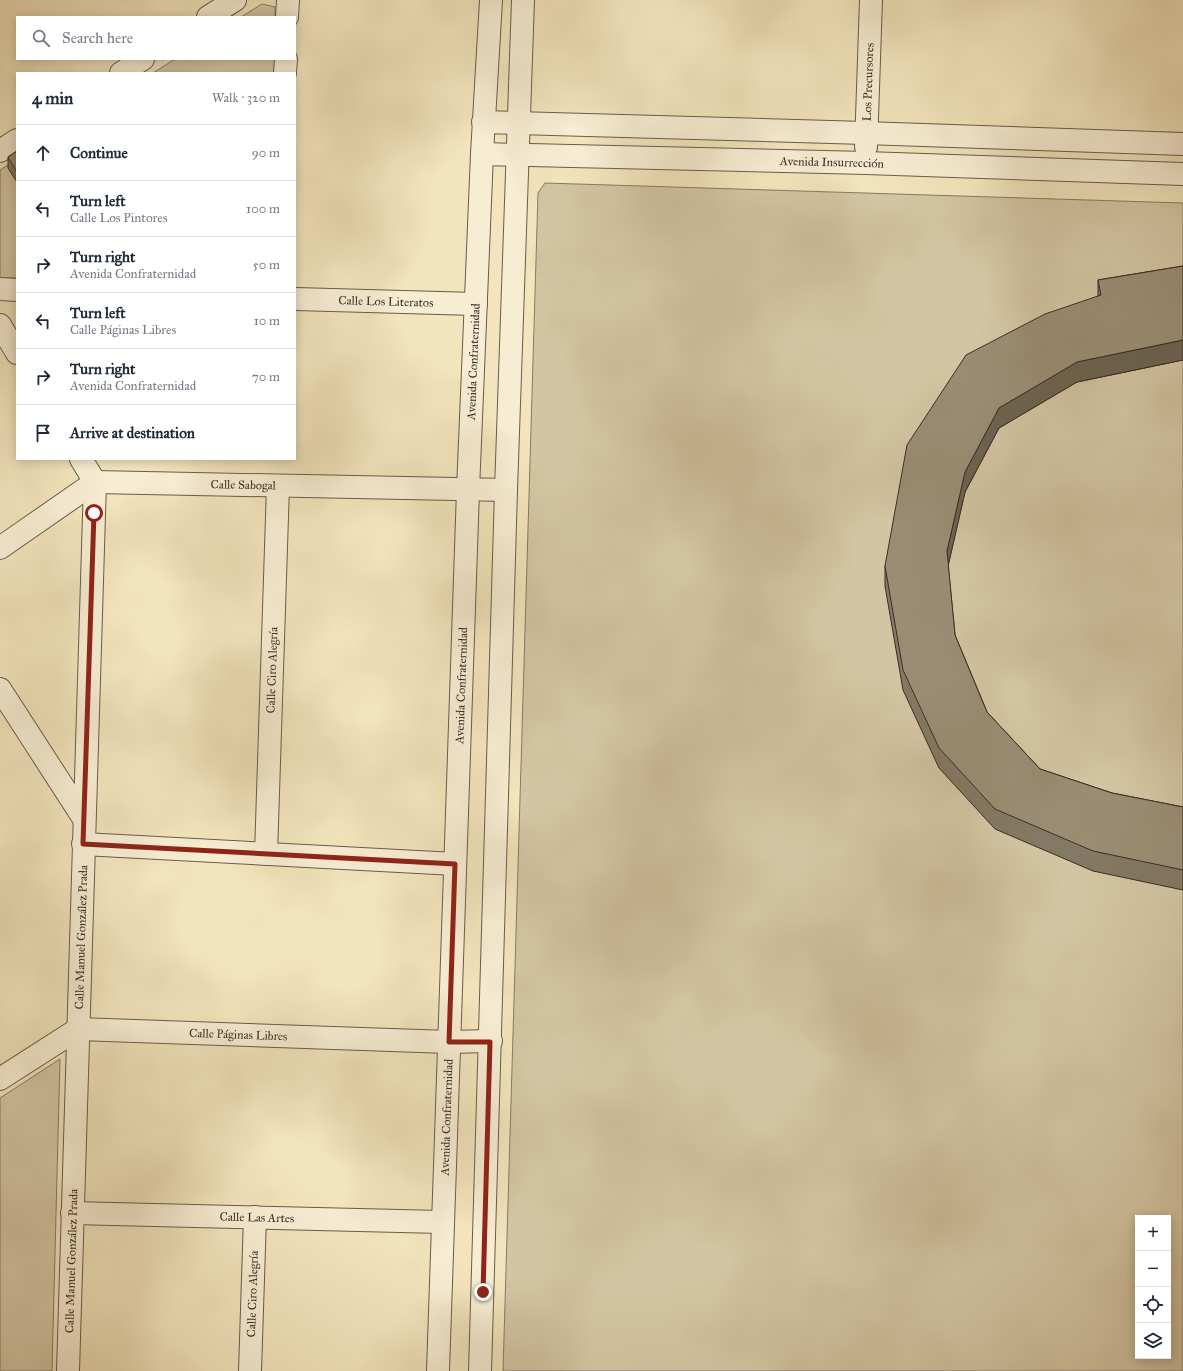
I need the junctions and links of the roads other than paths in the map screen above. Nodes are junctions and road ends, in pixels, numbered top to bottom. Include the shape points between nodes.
1 (288, 0) edge
2 (491, 0) edge
3 (523, 0) edge
4 (871, 0) edge
5 (229, 1) edge
6 (209, 16) edge
7 (287, 16) edge
8 (141, 60) edge
9 (286, 60) edge
10 (123, 72) edge
11 (285, 72) edge
12 (483, 122) junction
13 (518, 123) junction
14 (865, 133) junction
15 (16, 141) edge
16 (1183, 144) edge
17 (0, 151) edge
18 (482, 154) junction
19 (517, 155) junction
20 (866, 163) junction
21 (1183, 174) edge
22 (0, 289) edge
23 (16, 290) edge
24 (296, 299) edge
25 (476, 304) junction
26 (0, 325) edge
27 (16, 351) edge
28 (82, 460) edge
29 (95, 482) junction
30 (278, 486) junction
31 (468, 490) junction
32 (506, 490) junction
33 (0, 548) edge
34 (0, 689) edge
35 (84, 819) junction
36 (83, 844) junction
37 (266, 854) junction
38 (455, 864) junction
39 (78, 1029) junction
40 (449, 1042) junction
41 (490, 1042) junction
42 (0, 1079) edge
43 (72, 1212) junction
44 (255, 1217) junction
45 (442, 1222) junction
46 (68, 1371) edge
47 (250, 1371) edge
48 (438, 1371) edge
49 (480, 1371) edge

1 - 7 street
2 - 12 street, Avenida Confraternidad
3 - 13 street
4 - 14 street, Los Precursores
5 - 6 street
8 - 10 street
9 - 11 street
12 - 13 street
12 - 18 street, Avenida Confraternidad
13 - 14 street
13 - 19 street
14 - 16 street
14 - 20 street, Los Precursores
15 - 17 street
18 - 19 street, Avenida Insurrección
18 - 25 street, Avenida Confraternidad
19 - 20 street, Avenida Insurrección
19 - 32 street
20 - 21 street, Avenida Insurrección
22 - 23 street
24 - 25 street, Calle Los Literatos
25 - 31 street, Avenida Confraternidad
26 - 27 street
28 - 29 street
29 - 30 street, Calle Sabogal
29 - 33 street
29 - 35 street, Calle Manuel González Prada
30 - 31 street, Calle Sabogal
30 - 37 street, Calle Ciro Alegría
31 - 32 street, Calle Sabogal
31 - 38 street, Avenida Confraternidad
32 - 41 street
34 - 35 street
35 - 36 street, Calle Manuel González Prada
36 - 37 street
36 - 39 street, Calle Manuel González Prada
37 - 38 street
38 - 40 street, Avenida Confraternidad
39 - 40 street, Calle Páginas Libres
39 - 42 street
39 - 43 street, Calle Manuel González Prada
40 - 41 street, Calle Páginas Libres
40 - 45 street, Avenida Confraternidad
41 - 49 street
43 - 44 street, Calle Las Artes
43 - 46 street, Calle Manuel González Prada
44 - 45 street, Calle Las Artes
44 - 47 street, Calle Ciro Alegría
45 - 48 street, Avenida Confraternidad

